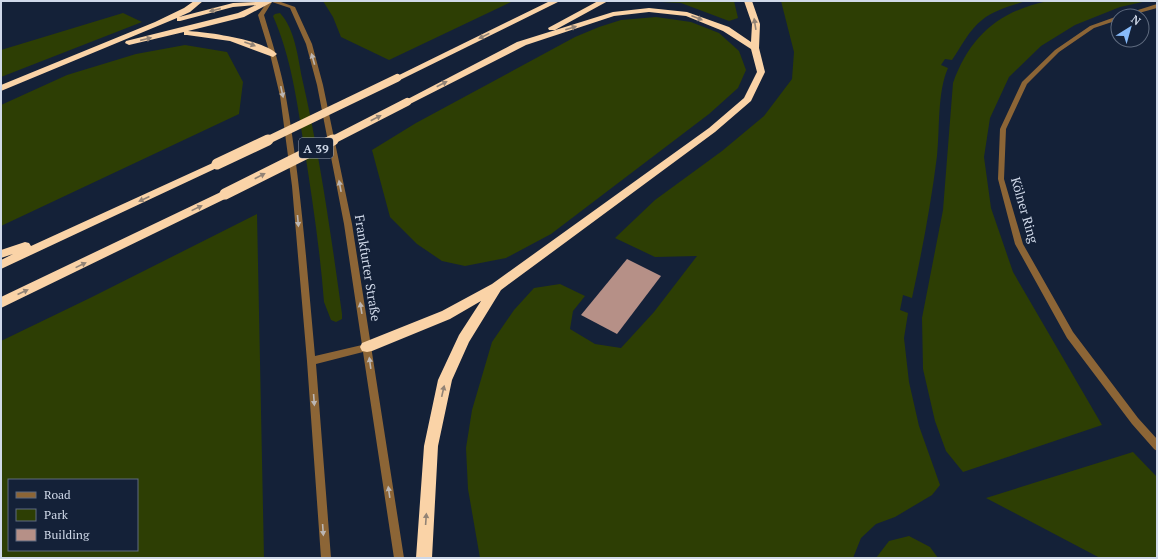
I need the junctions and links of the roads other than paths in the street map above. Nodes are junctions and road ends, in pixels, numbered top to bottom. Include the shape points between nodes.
1 (199, 1) edge
2 (267, 1) edge
3 (271, 1) edge
4 (556, 1) edge
5 (604, 1) edge
6 (748, 1) edge
7 (1110, 21) edge
8 (158, 24) junction
9 (170, 33) junction
10 (520, 44) junction
11 (755, 48) junction
12 (94, 51) junction
13 (273, 54) junction
14 (1, 88) edge
15 (107, 216) junction
16 (1, 254) edge
17 (1, 264) edge
18 (496, 287) junction
19 (1, 303) edge
20 (368, 347) junction
21 (310, 362) junction
22 (1157, 446) edge
23 (326, 558) edge
24 (399, 558) edge
25 (424, 558) edge

1 - 8 highway
2 -> 8 highway via 233,5
3 - 9 highway via 241,15
3 - 13 street via 262,15
20 -> 3 street, Frankfurter Straße via 348,224 309,44 292,7
4 -> 15 highway, A 39, bridge
5 - 10 highway, A 39
11 -> 6 highway via 756,24
7 - 22 street, Kölner Ring via 1092,27 1057,51 1024,83 1003,130 1001,179 1019,244 1070,335
8 - 12 highway
12 -> 9 highway
9 -> 13 highway via 234,38
10 -> 11 highway via 613,14 650,10 687,14 726,29
19 -> 10 highway, A 39, bridge via 225,194
11 - 18 highway via 761,72 748,99 712,130
12 - 14 highway
13 -> 21 street via 283,96 294,186
15 - 16 highway
15 - 17 highway, A 39
18 - 20 highway via 446,315
25 -> 18 highway via 431,446 445,380 464,339
20 - 21 street
24 -> 20 street, Frankfurter Straße
21 -> 23 street

